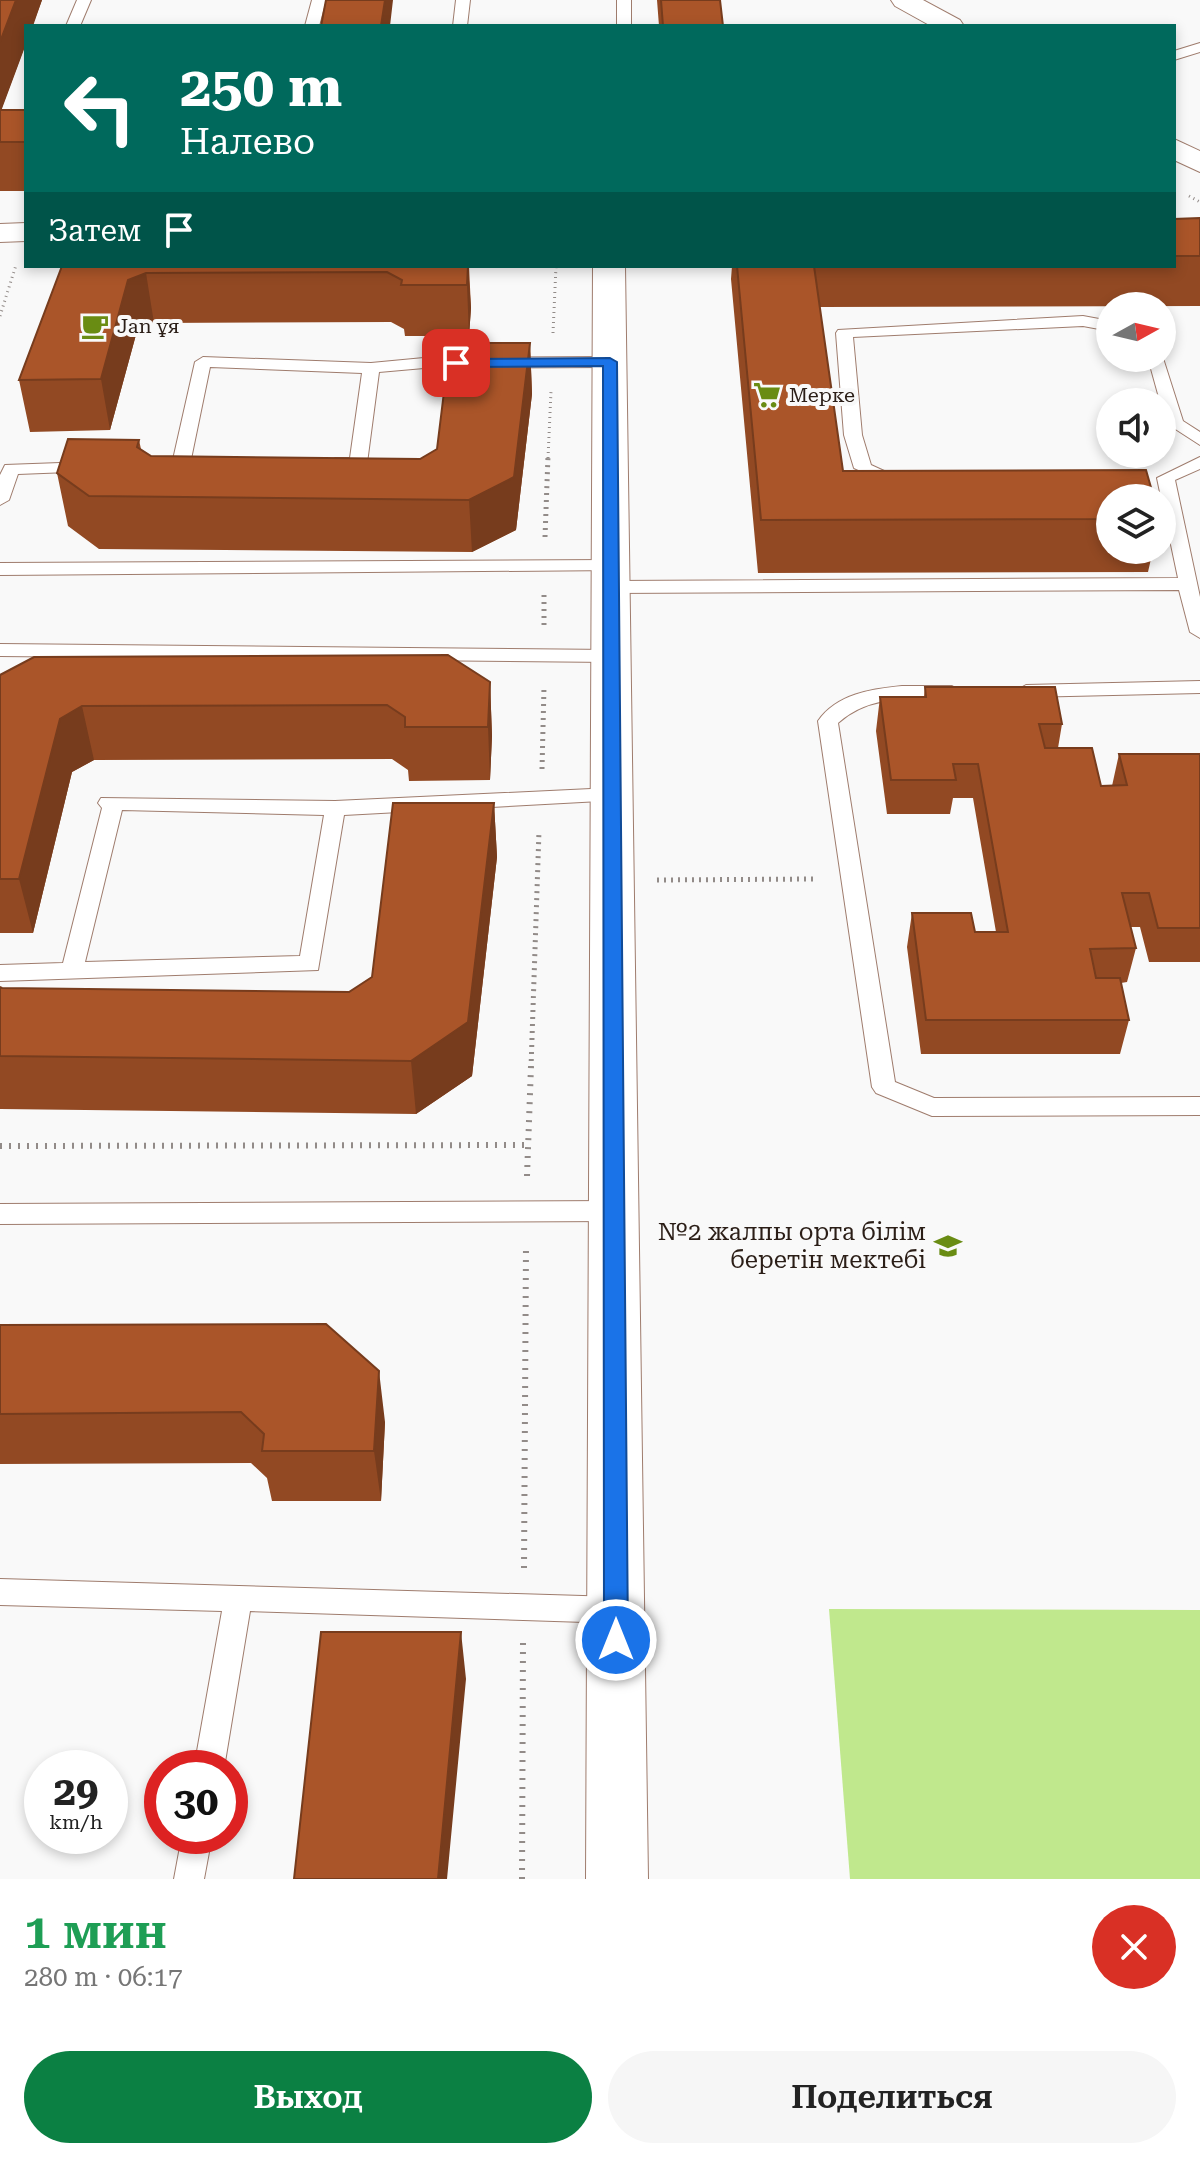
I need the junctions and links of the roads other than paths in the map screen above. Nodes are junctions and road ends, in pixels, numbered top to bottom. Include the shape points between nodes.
1 (84, 0) edge
2 (319, 0) edge
3 (463, 0) edge
4 (624, 0) edge
5 (904, 0) edge
6 (74, 24) edge
7 (313, 24) edge
8 (460, 24) edge
9 (624, 24) edge
10 (947, 24) edge
11 (1200, 47) edge
12 (1176, 55) edge
13 (1176, 149) edge
14 (1200, 163) edge
15 (24, 232) edge
16 (0, 233) edge
17 (609, 268) edge
18 (1096, 323) edge
19 (610, 362) junction
20 (371, 368) junction
21 (1160, 372) edge
22 (1200, 440) edge
23 (1200, 462) edge
24 (314, 463) edge
25 (181, 464) edge
26 (103, 467) edge
27 (911, 486) edge
28 (0, 500) edge
29 (0, 569) edge
30 (611, 577) junction
31 (1187, 584) junction
32 (1200, 632) edge
33 (0, 650) edge
34 (611, 656) junction
35 (1200, 687) edge
36 (999, 691) edge
37 (968, 692) edge
38 (612, 795) junction
39 (335, 808) junction
40 (72, 972) junction
41 (0, 973) edge
42 (1200, 1106) edge
43 (614, 1211) junction
44 (0, 1214) edge
45 (0, 1592) edge
46 (238, 1598) junction
47 (616, 1610) junction
48 (212, 1750) edge
49 (194, 1854) edge
50 (189, 1879) edge
51 (617, 1879) edge

1 - 6 lane
2 - 7 lane
3 - 8 lane
4 - 9 lane
5 - 10 street
11 - 12 lane
13 - 14 street
15 - 16 street
17 - 19 street
18 - 27 lane via 844,333 853,435 863,468
19 - 20 lane
19 - 30 street
20 - 24 lane via 358,463
20 - 25 lane via 203,362
21 - 22 lane via 1175,423
23 - 31 lane via 1158,479
26 - 28 lane via 11,469
29 - 30 lane via 543,566
30 - 31 lane
30 - 34 street
31 - 32 lane
33 - 34 lane
34 - 38 street
35 - 36 lane
37 - 42 lane via 875,694 841,706 828,721 884,1087 932,1107
38 - 39 lane
38 - 43 street
39 - 40 lane via 310,964
39 - 40 lane via 108,803 113,805
40 - 41 lane
43 - 44 lane
43 - 47 street
45 - 46 lane
46 - 47 lane
46 - 48 lane
47 - 51 street
49 - 50 lane

